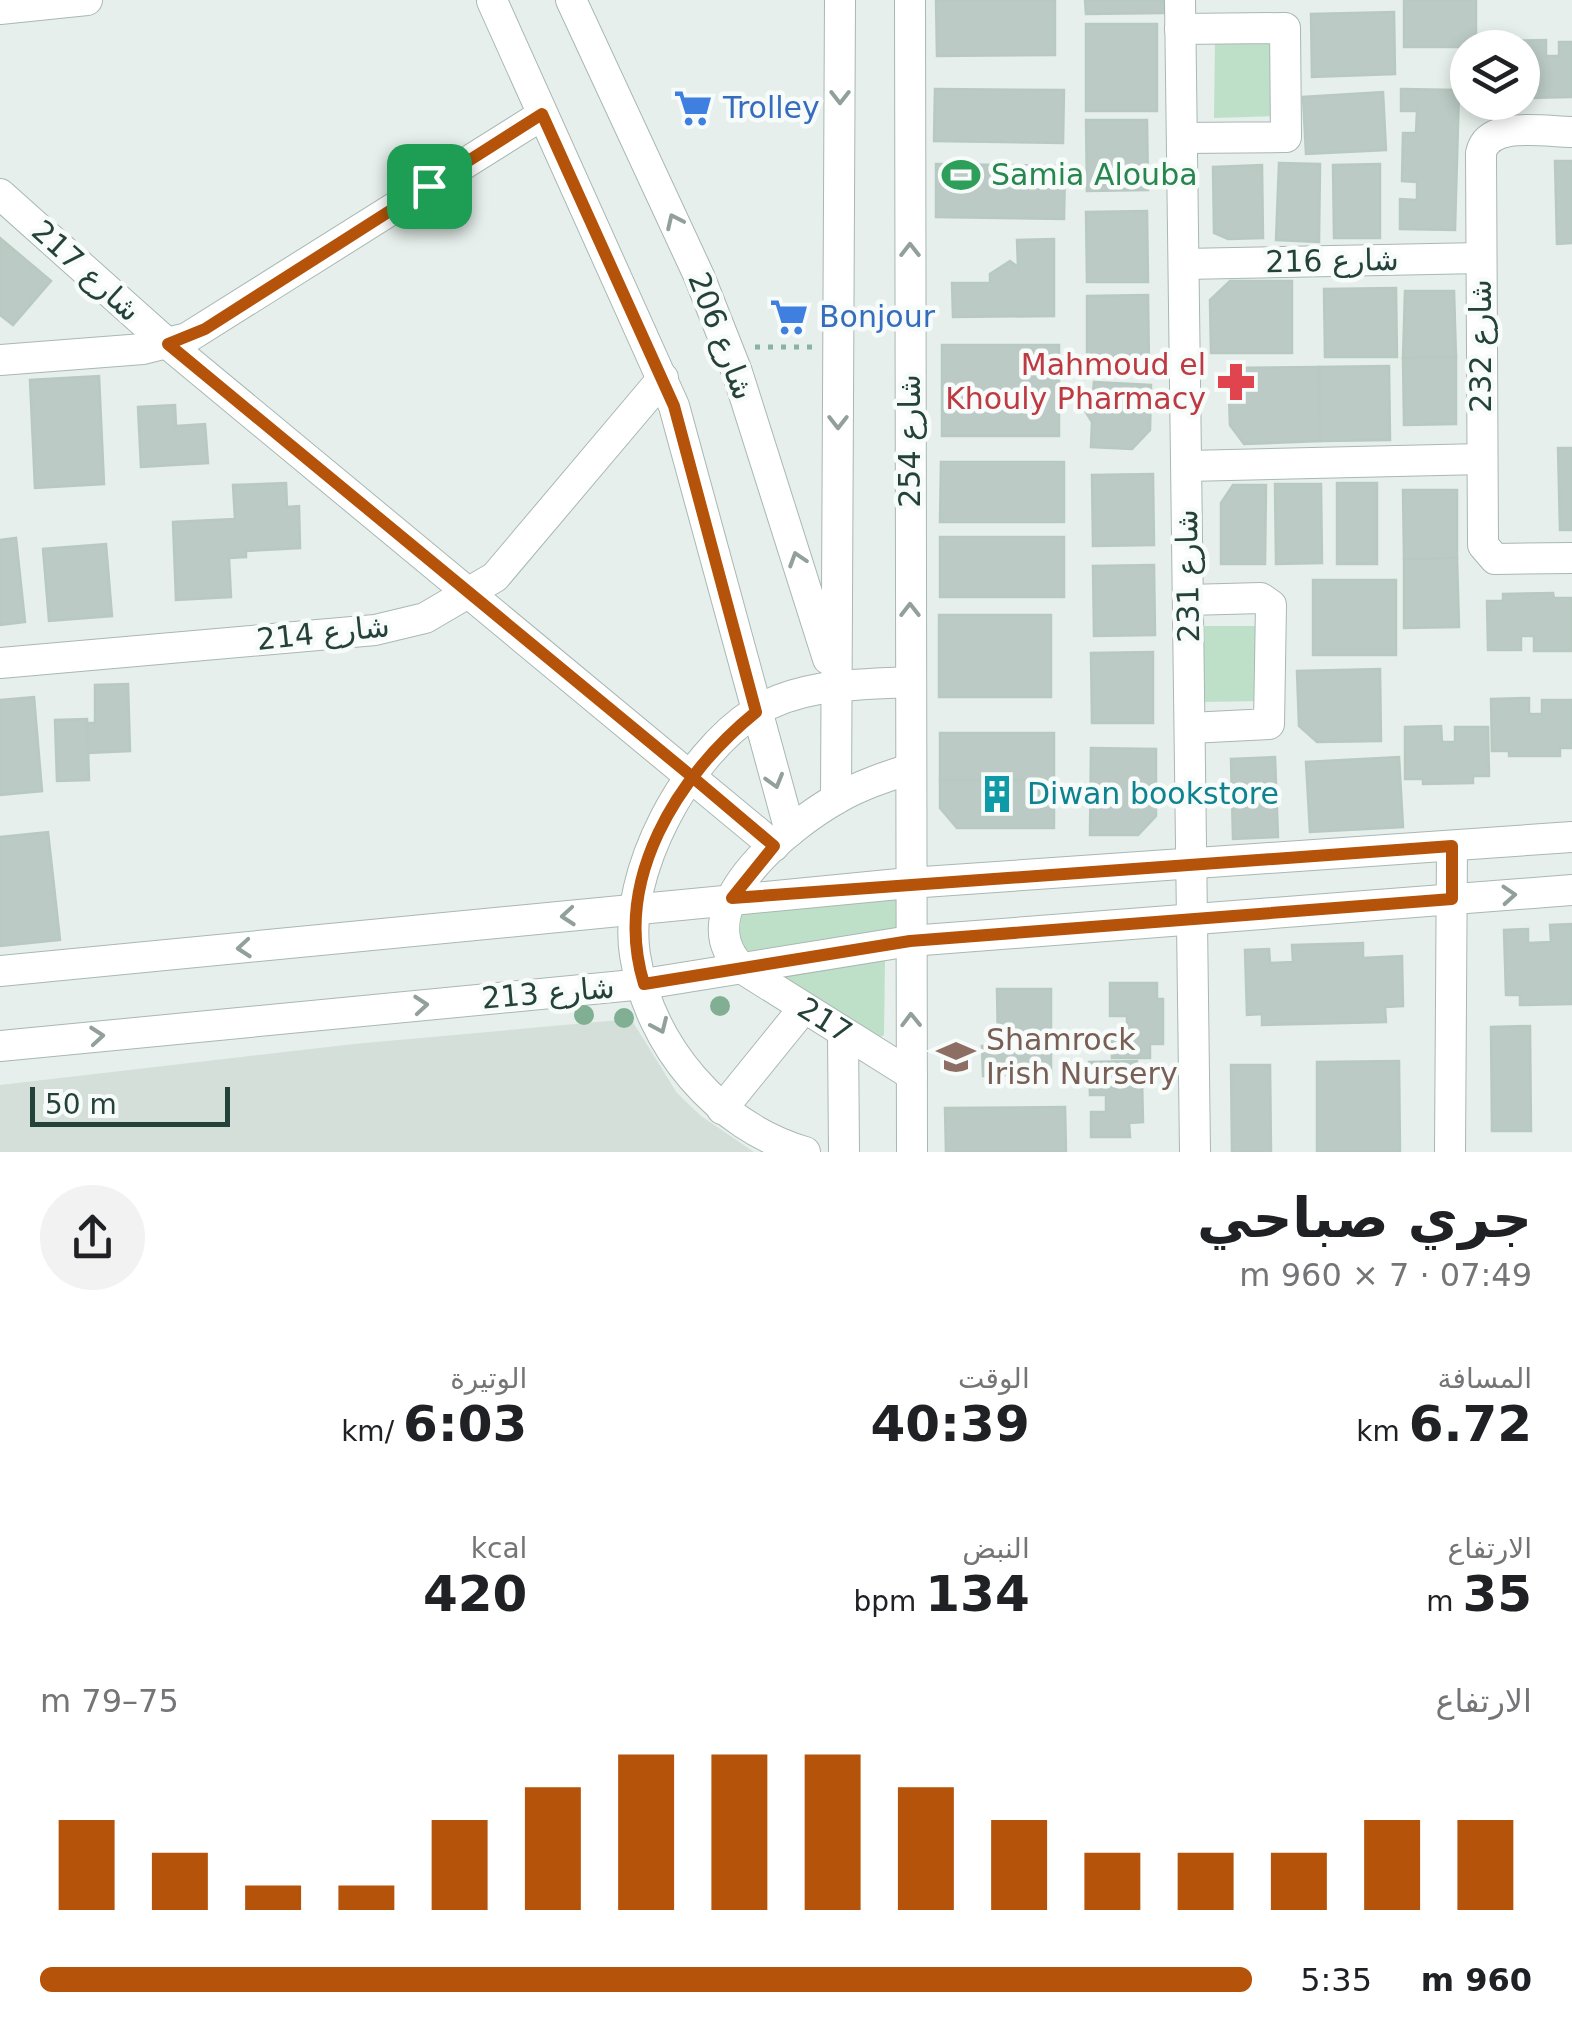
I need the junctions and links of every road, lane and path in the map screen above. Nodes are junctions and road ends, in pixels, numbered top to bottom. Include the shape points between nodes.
1 (87, 0) edge
2 (515, 0) edge
3 (571, 0) edge
4 (840, 0) edge
5 (910, 0) edge
6 (491, 1) edge
7 (0, 9) edge
8 (1180, 14) edge
9 (542, 114) junction
10 (1572, 132) edge
11 (1182, 138) junction
12 (0, 194) edge
13 (1481, 258) junction
14 (1184, 264) junction
15 (168, 344) junction
16 (838, 346) junction
17 (727, 347) junction
18 (0, 360) edge
19 (663, 378) junction
20 (1482, 459) junction
21 (1186, 466) junction
22 (1572, 558) edge
23 (472, 594) junction
24 (1188, 600) junction
25 (0, 663) edge
26 (910, 682) junction
27 (837, 686) junction
28 (756, 712) junction
29 (1190, 728) junction
30 (910, 769) junction
31 (690, 775) junction
32 (836, 799) junction
33 (1572, 837) edge
34 (782, 838) junction
35 (1452, 846) junction
36 (1192, 865) junction
37 (909, 883) junction
38 (1572, 890) edge
39 (732, 898) junction
40 (1452, 899) junction
41 (635, 910) junction
42 (1192, 918) junction
43 (910, 941) junction
44 (744, 969) junction
45 (0, 971) edge
46 (644, 984) junction
47 (803, 1009) junction
48 (843, 1034) junction
49 (0, 1046) edge
50 (912, 1075) junction
51 (722, 1109) junction
52 (804, 1152) edge
53 (844, 1152) edge
54 (912, 1152) edge
55 (1195, 1152) edge
56 (1450, 1152) edge

1 - 7 street
2 - 6 street
17 -> 3 street, شارع 206
4 -> 16 street
26 -> 5 street, شارع 254
6 - 9 street
8 - 11 street, شارع 231
8 - 11 street via 1285,28 1286,137
9 - 15 street via 205,329
9 - 19 street
10 - 13 street, شارع 232 via 1498,133 1486,140 1480,153
11 - 14 street, شارع 231
12 - 15 street, شارع 217
13 - 14 street, شارع 216
13 - 20 street, شارع 232
14 - 21 street, شارع 231
15 - 18 street
15 - 23 street, شارع 217
16 - 17 path
16 -> 27 street
27 -> 17 street, شارع 206
19 - 23 street, شارع 214 via 496,577
19 - 28 street
20 - 21 street
20 - 22 street, شارع 232 via 1486,554 1500,560
21 - 24 street, شارع 231
23 - 25 street, شارع 214 via 425,618 375,630
23 - 31 street, شارع 217
24 - 29 street, شارع 231
24 - 29 street via 1261,598 1271,605 1269,724
26 - 27 street
26 - 30 street, شارع 254
27 - 28 street via 794,694
27 - 32 street
28 - 31 street
28 -> 34 street
29 - 36 street, شارع 231
30 - 32 street
30 - 37 street, شارع 254
31 - 34 street, شارع 217
31 - 41 street via 647,862
32 - 34 street
33 - 35 street
34 - 39 street
35 - 36 street
35 - 40 street
36 - 37 street
36 - 42 street, شارع 231
37 - 39 street
37 - 43 street
40 -> 38 street, شارع 213
39 - 41 street
39 - 44 street via 724,912 724,944
40 - 42 street, شارع 213
40 - 56 street
41 -> 45 street
41 - 46 street via 634,954
42 - 43 street, شارع 213
42 - 55 street, شارع 231
43 - 44 street, شارع 213
50 -> 43 street
44 - 46 street, شارع 213
44 - 47 street, 217
49 -> 46 street, شارع 213
46 -> 51 street via 660,1031 687,1074
47 - 48 street, 217
47 - 51 street
48 - 50 street, 217
48 - 53 street
50 - 54 street
51 - 52 street

